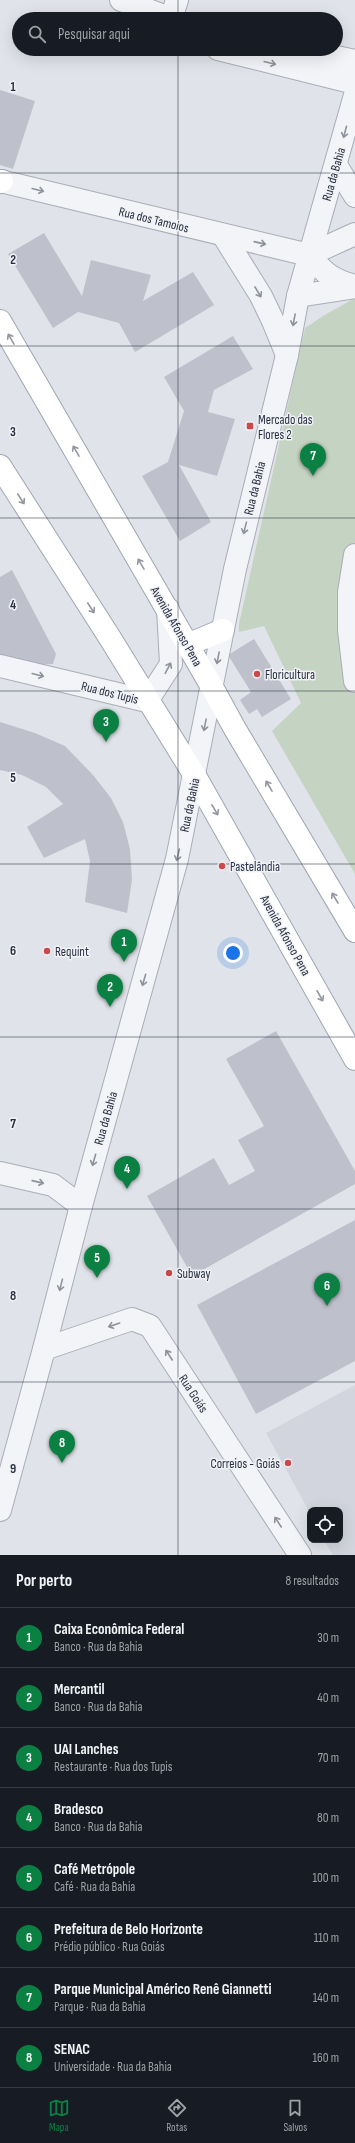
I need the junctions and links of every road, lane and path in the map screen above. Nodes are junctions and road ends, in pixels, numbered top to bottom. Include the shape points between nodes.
1 (121, 0) edge
2 (176, 0) edge
3 (153, 12) edge
4 (173, 12) edge
5 (245, 56) edge
6 (332, 56) edge
7 (355, 61) edge
8 (355, 84) edge
9 (355, 95) edge
10 (336, 165) junction
11 (1, 181) edge
12 (355, 196) edge
13 (355, 234) edge
14 (223, 235) junction
15 (309, 255) junction
16 (355, 287) edge
17 (298, 296) junction
18 (0, 321) edge
19 (286, 355) junction
20 (0, 466) edge
21 (355, 555) edge
22 (168, 609) junction
23 (223, 630) junction
24 (187, 645) junction
25 (0, 666) edge
26 (355, 681) edge
27 (212, 687) junction
28 (148, 701) junction
29 (195, 776) junction
30 (355, 931) edge
31 (355, 1059) edge
32 (0, 1173) edge
33 (81, 1206) junction
34 (44, 1349) junction
35 (0, 1510) edge
36 (300, 1555) edge

1 - 3 street
2 - 4 street
5 -> 8 street
6 - 7 street
9 -> 10 street, Rua da Bahia
10 - 12 street
10 - 15 street, Rua da Bahia
11 -> 14 street, Rua dos Tamoios
13 - 15 street
14 -> 15 street, Rua dos Tamoios
14 -> 19 street via 261,296
15 - 16 street via 324,273 338,282
15 - 17 street, Rua da Bahia
16 - 17 street
17 -> 19 street, Rua da Bahia
22 -> 18 main road, Avenida Afonso Pena
19 -> 23 street, Rua da Bahia
20 -> 28 main road, Avenida Afonso Pena
21 - 26 street via 349,592 349,630
22 - 24 main road, Avenida Afonso Pena
28 -> 22 street, Rua dos Tupis via 171,664
23 - 24 main road
23 -> 27 street, Rua da Bahia
24 - 27 main road, Avenida Afonso Pena
25 -> 28 street, Rua dos Tupis
27 -> 29 street, Rua da Bahia
30 -> 27 main road, Avenida Afonso Pena
28 - 29 main road, Avenida Afonso Pena
29 -> 31 main road, Avenida Afonso Pena
29 -> 33 street, Rua da Bahia via 177,859
32 -> 33 street via 53,1185
33 -> 34 street, Rua da Bahia
34 - 35 street, Rua da Bahia
36 -> 34 street, Rua Goiás via 150,1326 132,1319

